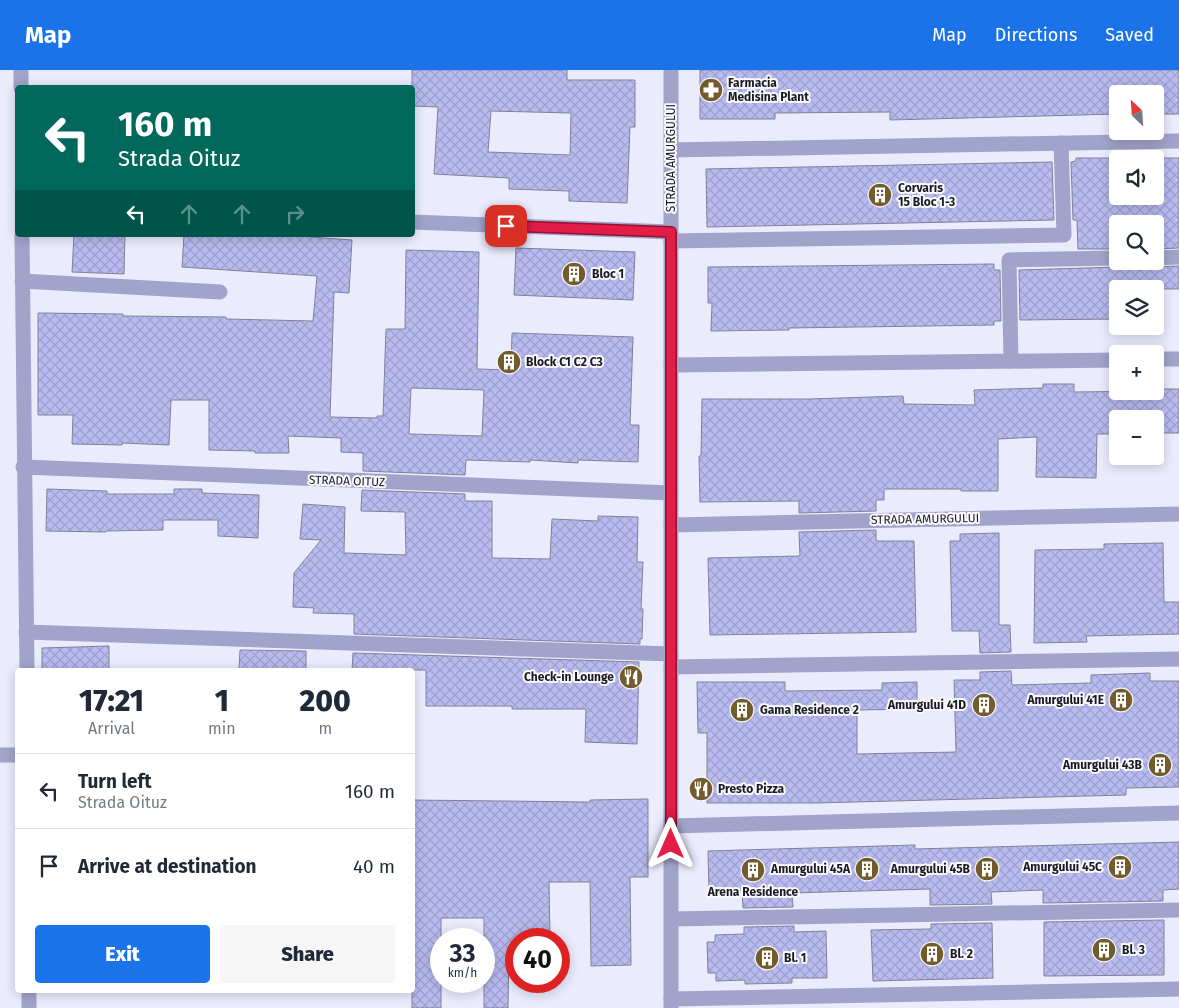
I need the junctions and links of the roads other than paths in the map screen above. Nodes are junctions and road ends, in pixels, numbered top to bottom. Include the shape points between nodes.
1 (21, 70) edge
2 (671, 70) edge
3 (21, 85) edge
4 (1179, 141) edge
5 (1061, 143) junction
6 (671, 150) junction
7 (415, 222) edge
8 (671, 236) junction
9 (22, 237) edge
10 (1179, 257) edge
11 (1109, 258) edge
12 (1164, 258) edge
13 (22, 281) junction
14 (220, 292) dead end
15 (1164, 359) edge
16 (1179, 359) edge
17 (1109, 360) edge
18 (1011, 361) junction
19 (671, 365) junction
20 (23, 467) junction
21 (671, 494) junction
22 (1179, 514) edge
23 (671, 525) junction
24 (26, 632) junction
25 (1179, 659) edge
26 (671, 660) junction
27 (27, 668) edge
28 (0, 755) edge
29 (15, 755) edge
30 (1179, 813) edge
31 (671, 826) junction
32 (1179, 910) edge
33 (672, 919) junction
34 (1179, 989) edge
35 (29, 993) edge
36 (671, 1004) edge
37 (29, 1008) edge

1 - 3 street
2 - 6 street, STRADA AMURGULUI
4 - 5 street
5 - 6 street
5 - 8 street via 1064,235
6 - 8 street, STRADA AMURGULUI
7 - 8 street
8 - 19 street, STRADA AMURGULUI
9 - 13 street
10 - 12 street
11 - 18 street via 1009,260
13 - 14 street
13 - 20 street
15 - 16 street
17 - 18 street
18 - 19 street
19 - 21 street, STRADA AMURGULUI
20 - 21 street, STRADA OITUZ
20 - 24 street
21 - 23 street, STRADA AMURGULUI
22 - 23 street, STRADA AMURGULUI
23 - 26 street, STRADA AMURGULUI
24 - 26 street
24 - 27 street
25 - 26 street
26 - 31 street, STRADA AMURGULUI
28 - 29 street
30 - 31 street
31 - 33 street, STRADA AMURGULUI
32 - 33 street
33 - 36 street, STRADA AMURGULUI
34 - 36 street
35 - 37 street

